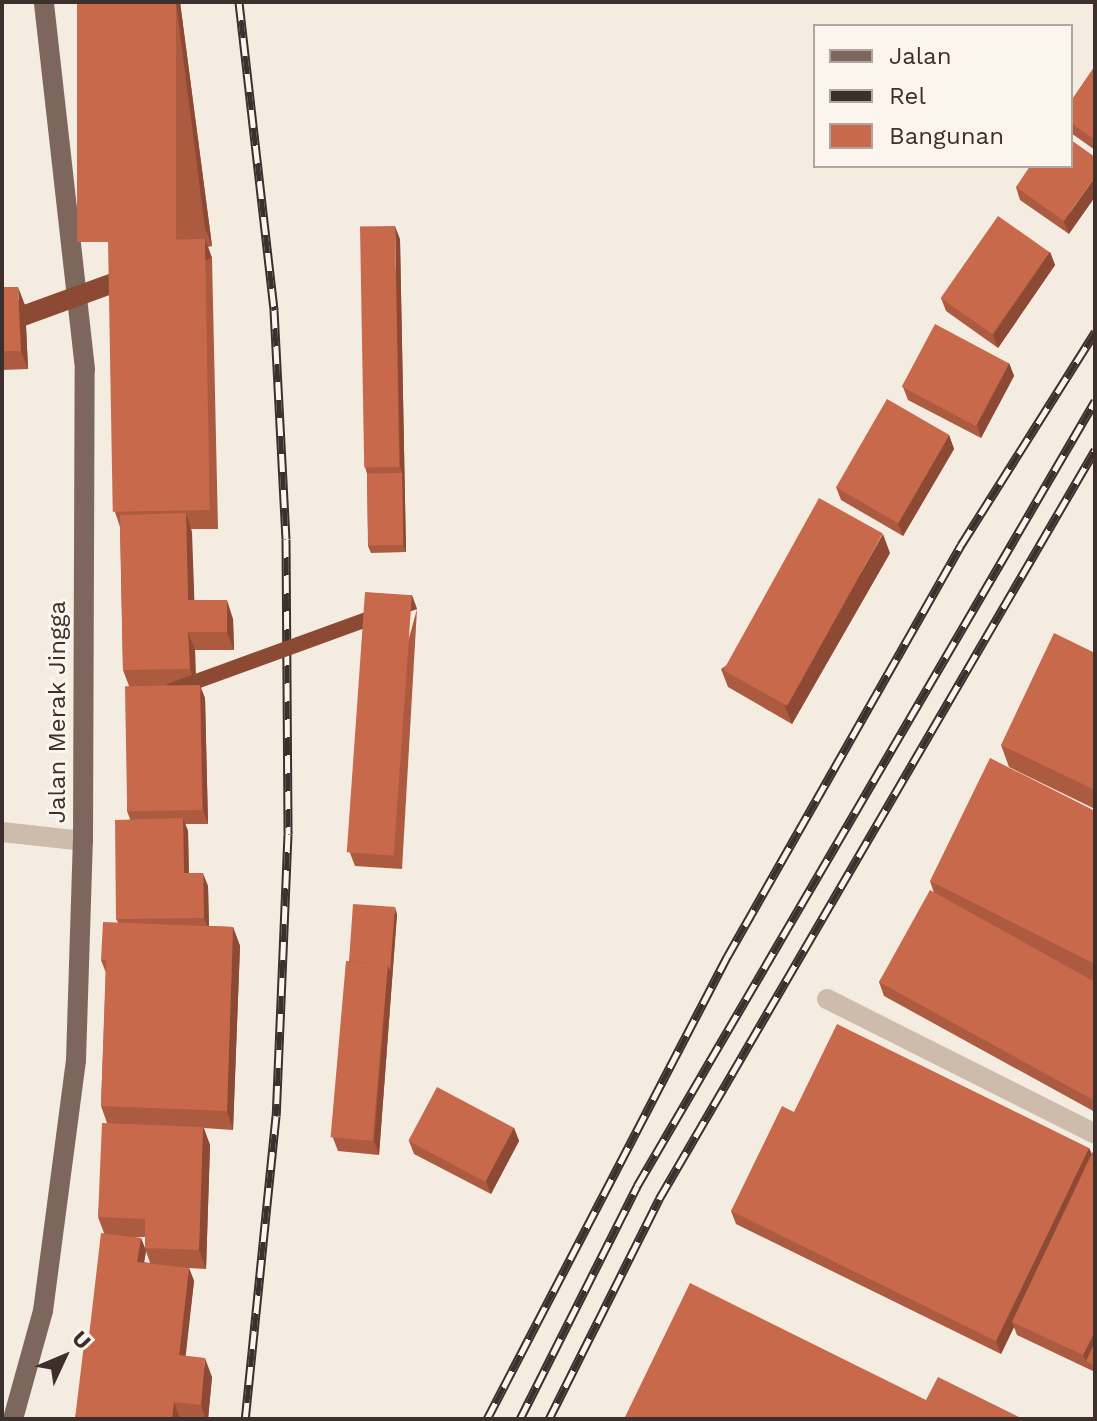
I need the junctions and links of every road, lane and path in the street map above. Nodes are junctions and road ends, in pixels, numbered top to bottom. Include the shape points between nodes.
1 (44, 2) edge
2 (2, 832) edge
3 (83, 841) junction
4 (827, 999) dead end
5 (1095, 1134) edge
6 (13, 1419) edge

1 - 3 main road, Jalan Merak Jingga via 85,369
2 - 3 street
3 - 6 main road, Jalan Merak Jingga via 76,1060 43,1311
4 - 5 street

